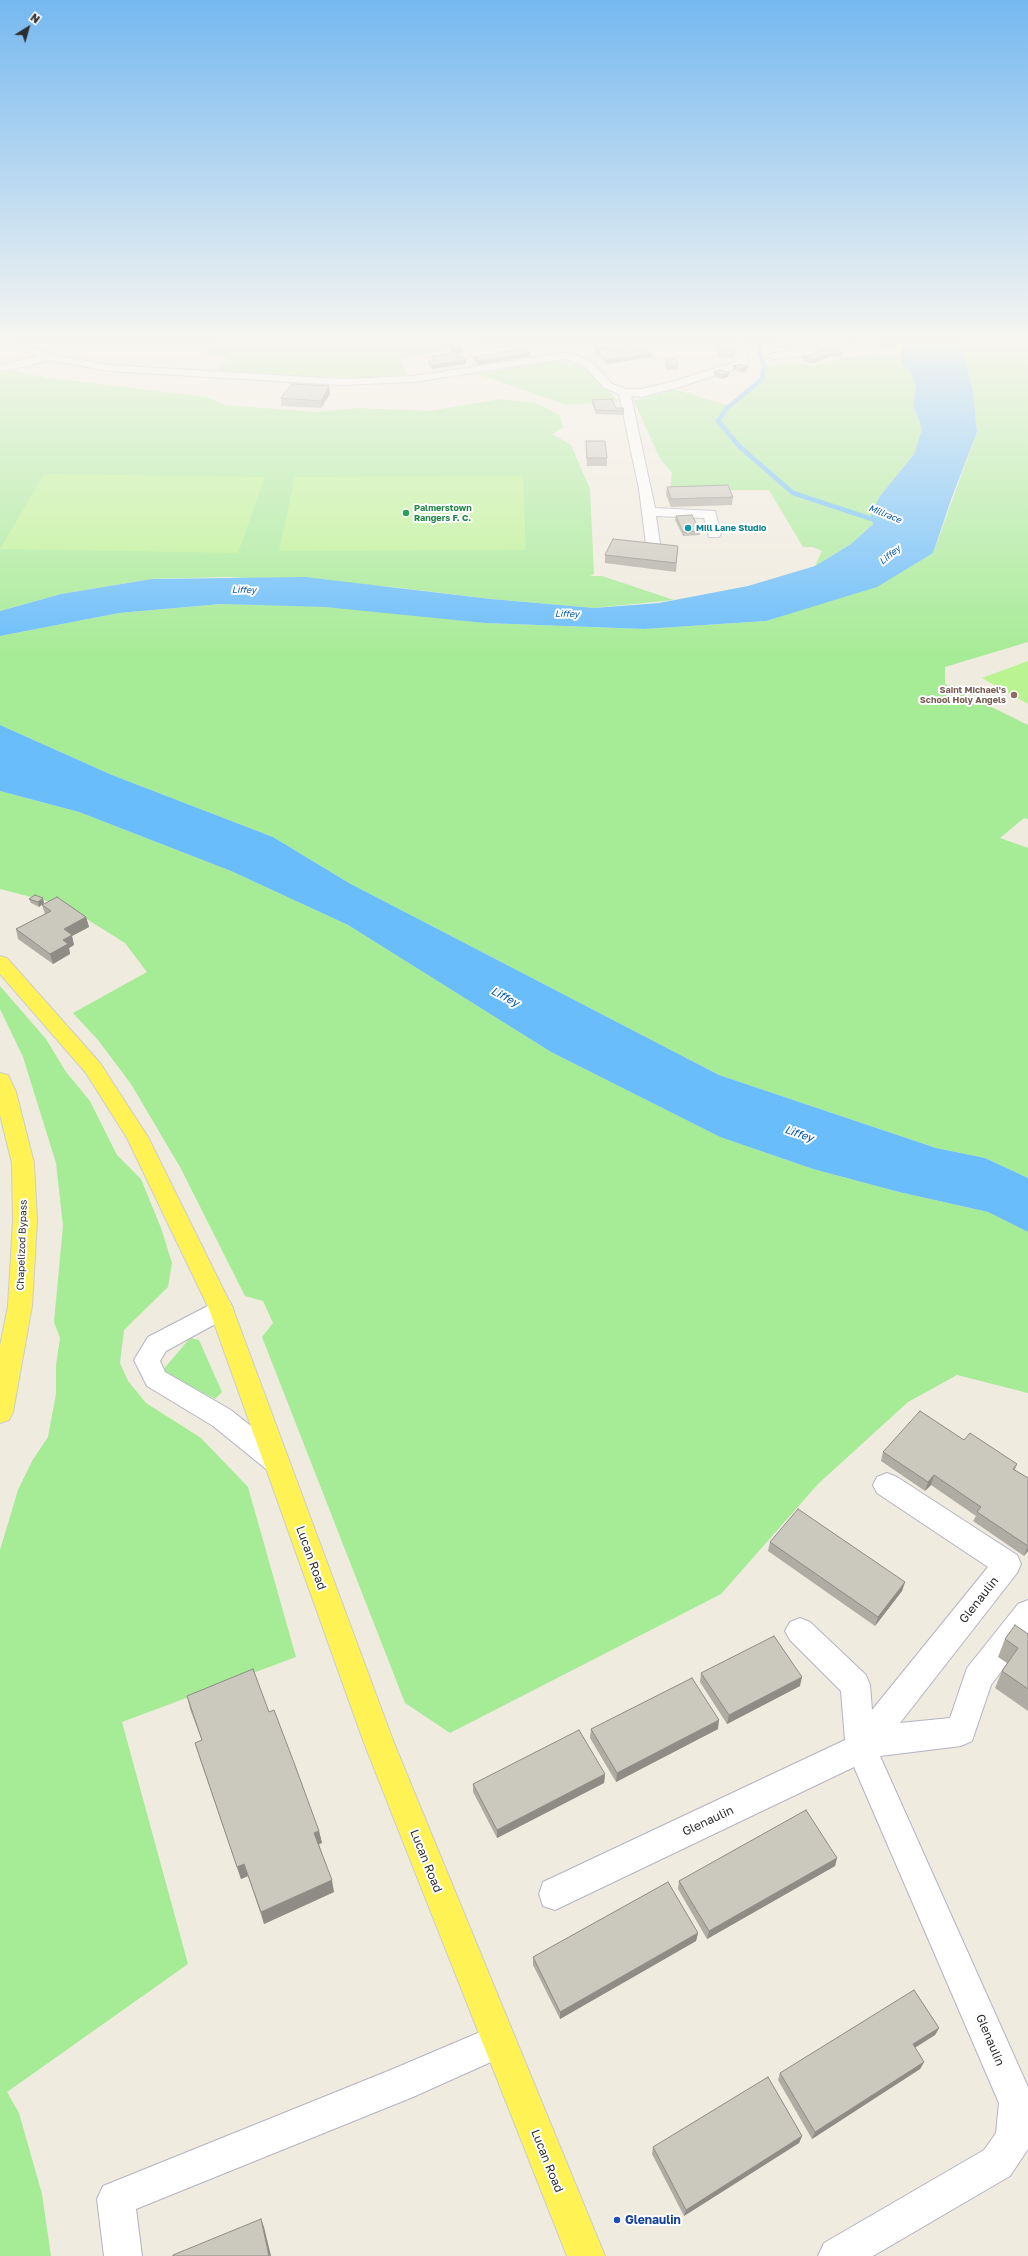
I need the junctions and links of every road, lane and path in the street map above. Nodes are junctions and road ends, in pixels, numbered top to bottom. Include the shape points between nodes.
1 (636, 446) edge
2 (649, 512) junction
3 (714, 534) dead end
4 (653, 544) edge
5 (0, 962) edge
6 (0, 1080) edge
7 (221, 1309) junction
8 (0, 1412) edge
9 (275, 1462) junction
10 (887, 1485) dead end
11 (1028, 1613) edge
12 (800, 1631) dead end
13 (861, 1748) junction
14 (555, 1894) dead end
15 (499, 2041) junction
16 (123, 2256) edge
17 (586, 2256) edge
18 (837, 2256) edge

1 - 2 street
2 - 3 street via 710,514
2 - 4 street
5 - 7 main road, Lucan Road via 93,1068 137,1137
6 - 8 main road, Chapelizod Bypass via 23,1163 25,1221 20,1306
7 - 9 main road, Lucan Road
7 - 9 street via 157,1344 147,1360 156,1379 222,1418
9 - 15 main road, Lucan Road via 378,1743
10 - 13 street, Glenaulin via 1007,1564
11 - 13 street via 978,1678 961,1731 888,1739
12 - 13 street, Glenaulin via 855,1685
13 - 14 street, Glenaulin
13 - 18 street, Glenaulin via 1017,2103 1014,2139 997,2163
15 - 16 street via 116,2199
15 - 17 main road, Lucan Road

